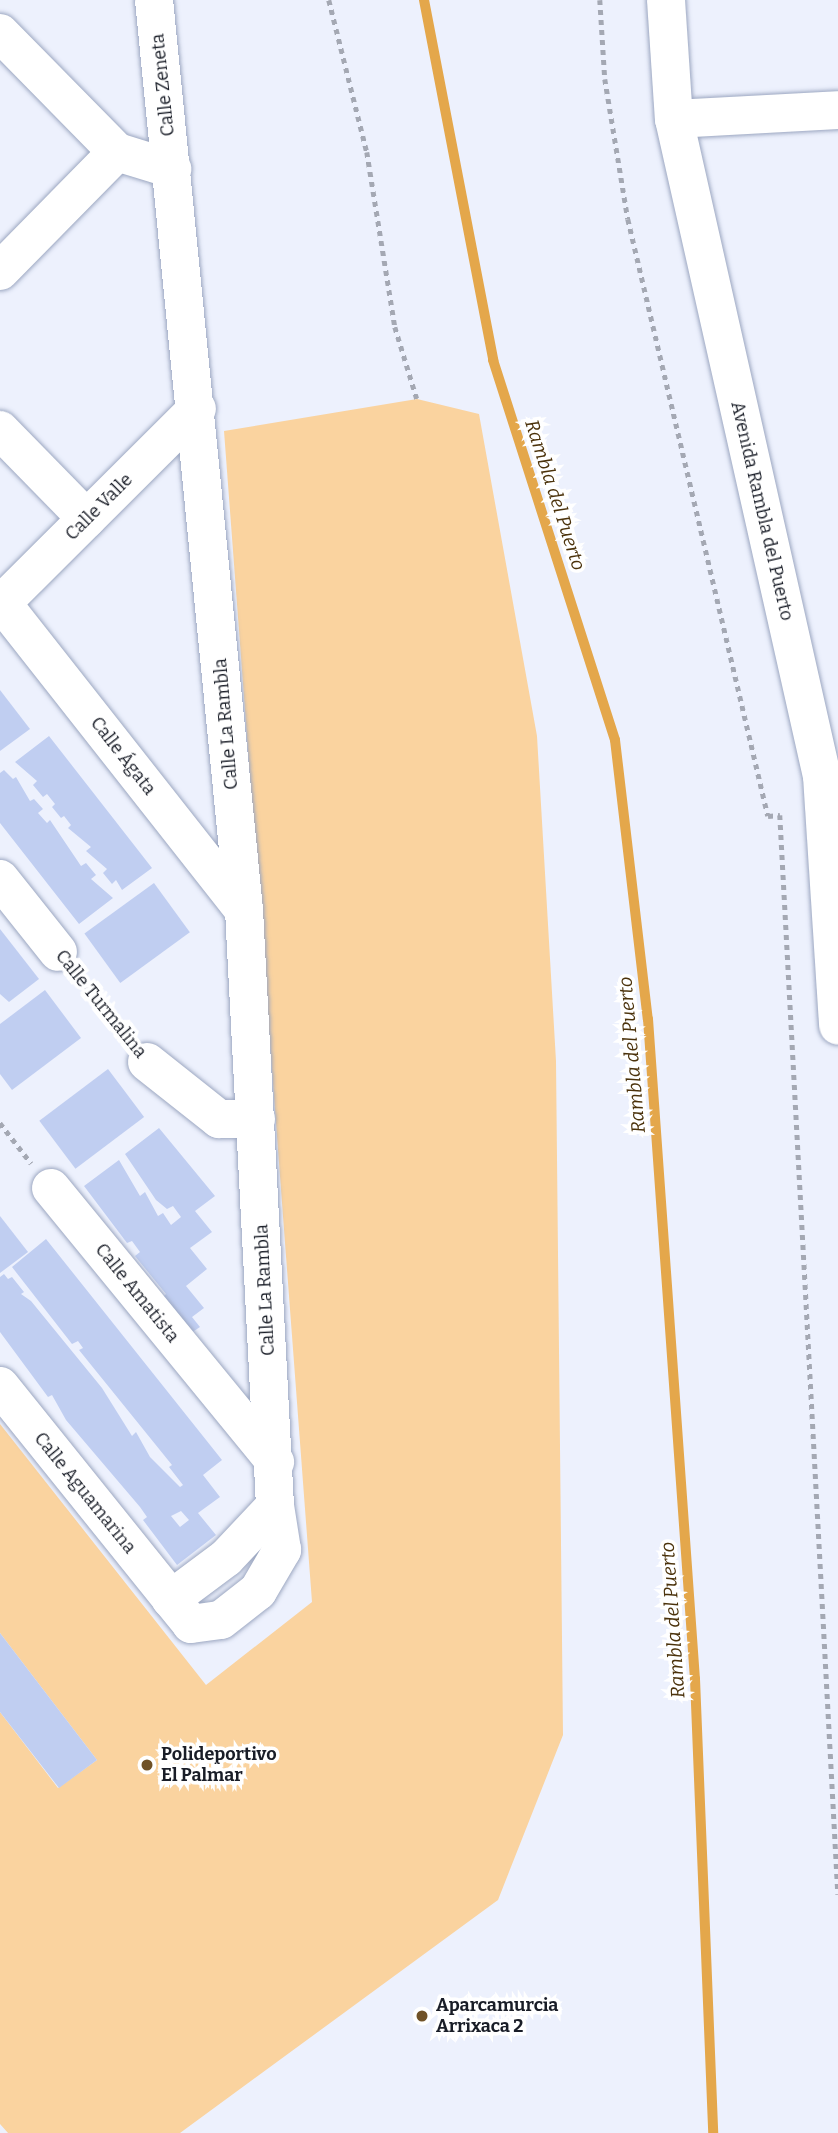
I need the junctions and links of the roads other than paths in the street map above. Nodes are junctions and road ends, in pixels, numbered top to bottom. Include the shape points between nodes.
1 (154, 0) edge
2 (666, 0) edge
3 (0, 33) edge
4 (838, 110) edge
5 (674, 119) junction
6 (117, 152) junction
7 (172, 169) junction
8 (0, 271) edge
9 (197, 409) junction
10 (0, 429) edge
11 (88, 519) junction
12 (1, 604) edge
13 (830, 776) edge
14 (0, 879) edge
15 (244, 910) junction
16 (58, 952) road end
17 (838, 1026) edge
18 (147, 1062) road end
19 (256, 1119) junction
20 (51, 1188) road end
21 (0, 1386) edge
22 (275, 1462) junction
23 (171, 1599) joint

1 - 7 street, Calle Zeneta
2 - 5 street, Avenida Rambla del Puerto
3 - 6 street
4 - 5 street
5 - 13 street, Avenida Rambla del Puerto
6 - 7 street
6 - 8 street
7 - 9 street, Calle La Rambla
9 - 11 street, Calle Valle
9 - 15 street, Calle La Rambla
10 - 11 street
11 - 12 street, Calle Valle
12 - 15 street, Calle Ágata
13 - 17 street, Avenida Rambla del Puerto
14 - 16 street, Calle Turmalina
15 - 19 street, Calle La Rambla
18 - 19 street, Calle Turmalina via 219,1119
19 - 22 street, Calle La Rambla
20 - 22 street, Calle Amatista
21 - 23 street, Calle Aguamarina
22 - 23 street, Calle La Rambla via 282,1550 258,1591 221,1620 191,1624

